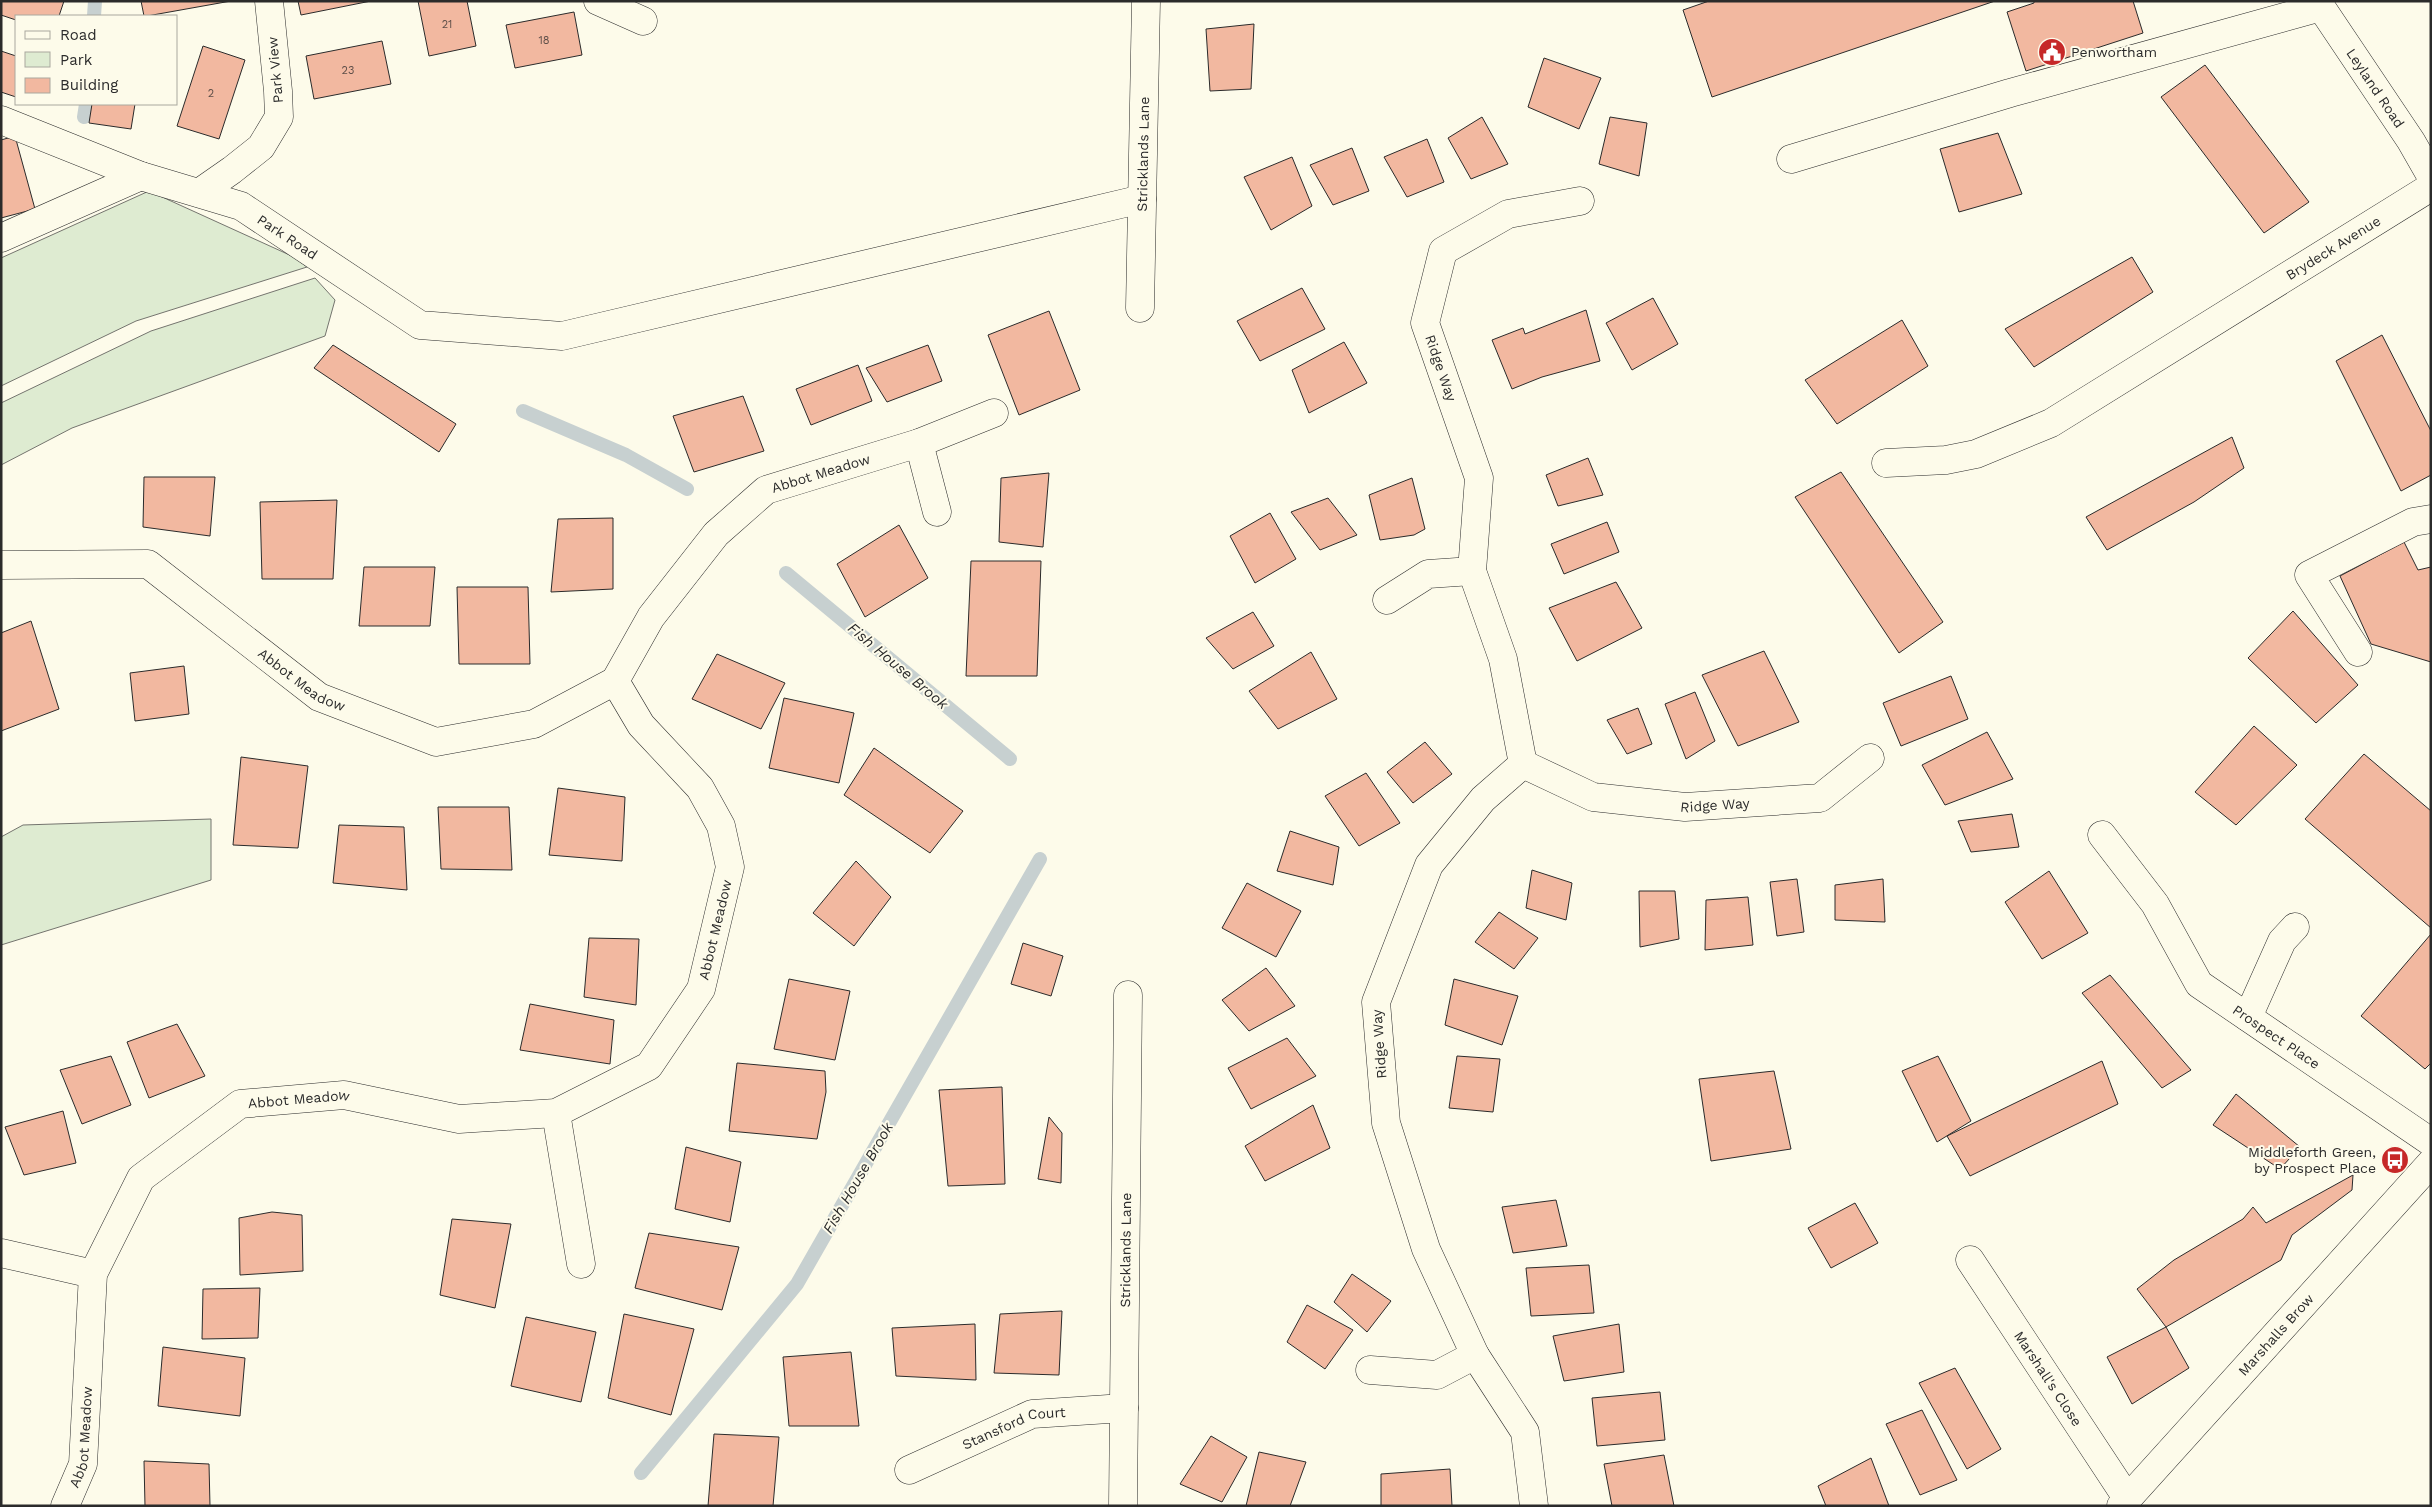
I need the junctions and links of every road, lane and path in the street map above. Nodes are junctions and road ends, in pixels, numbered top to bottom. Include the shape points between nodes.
1 (269, 1) edge
2 (598, 1) edge
3 (1146, 1) edge
4 (2319, 4) edge
5 (643, 21) dead end
6 (1, 120) edge
7 (1791, 159) dead end
8 (141, 176) junction
9 (2431, 176) edge
10 (2431, 187) edge
11 (198, 193) junction
12 (1142, 199) junction
13 (1580, 201) dead end
14 (1, 238) edge
15 (1140, 308) dead end
16 (994, 412) dead end
17 (919, 443) junction
18 (1886, 463) dead end
19 (936, 512) dead end
20 (2431, 519) edge
21 (1, 565) edge
22 (1472, 571) junction
23 (1387, 600) dead end
24 (2358, 652) dead end
25 (615, 681) junction
26 (1870, 758) dead end
27 (1523, 764) junction
28 (2102, 835) dead end
29 (2296, 927) dead end
30 (1128, 995) dead end
31 (2248, 1017) junction
32 (556, 1113) junction
33 (2431, 1142) edge
34 (2431, 1163) edge
35 (1, 1253) edge
36 (1970, 1260) dead end
37 (581, 1264) dead end
38 (93, 1274) junction
39 (1475, 1355) junction
40 (1370, 1370) dead end
41 (1124, 1408) junction
42 (909, 1470) dead end
43 (2124, 1502) edge
44 (65, 1506) edge
45 (1123, 1506) edge
46 (1534, 1506) edge

1 - 11 street, Park View via 279,117 260,147
2 - 5 street
3 - 12 street, Stricklands Lane
4 - 7 street
4 - 9 street, Leyland Road
6 - 8 street, Park Road
8 - 11 street, Park Road
8 - 14 street
10 - 18 street, Brydeck Avenue via 2051,423 1976,454 1946,460
11 - 12 street, Park Road via 241,206 420,325 562,336
12 - 15 street, Stricklands Lane
13 - 22 street, Ridge Way via 1508,214 1443,251 1425,323 1479,478
16 - 17 street, Abbot Meadow
17 - 19 street
17 - 25 street, Abbot Meadow via 766,490 716,534 651,617
20 - 24 street via 2413,522 2308,575
21 - 25 street, Abbot Meadow via 148,564 319,698 436,742 534,724
22 - 23 street via 1428,574
22 - 27 street, Ridge Way via 1503,659
25 - 32 street, Abbot Meadow via 642,725 700,788 721,826 730,867 702,989 649,1066
26 - 27 street, Ridge Way via 1820,798 1685,807 1593,797
27 - 39 street, Ridge Way via 1483,799 1429,865 1376,1002 1386,1123 1426,1249
28 - 31 street, Prospect Place via 2155,904 2200,984
29 - 31 street via 2282,941
30 - 41 street, Stricklands Lane
31 - 33 street, Prospect Place
32 - 37 street
32 - 38 street, Abbot Meadow via 459,1119 344,1095 240,1104 141,1178
34 - 43 street, Marshalls Brow
35 - 38 street
36 - 43 street, Marshall's Close
38 - 44 street, Abbot Meadow via 83,1464
39 - 40 street via 1437,1375
39 - 46 street, Ridge Way via 1524,1432
41 - 42 street, Stansford Court via 1032,1414
41 - 45 street, Stricklands Lane

